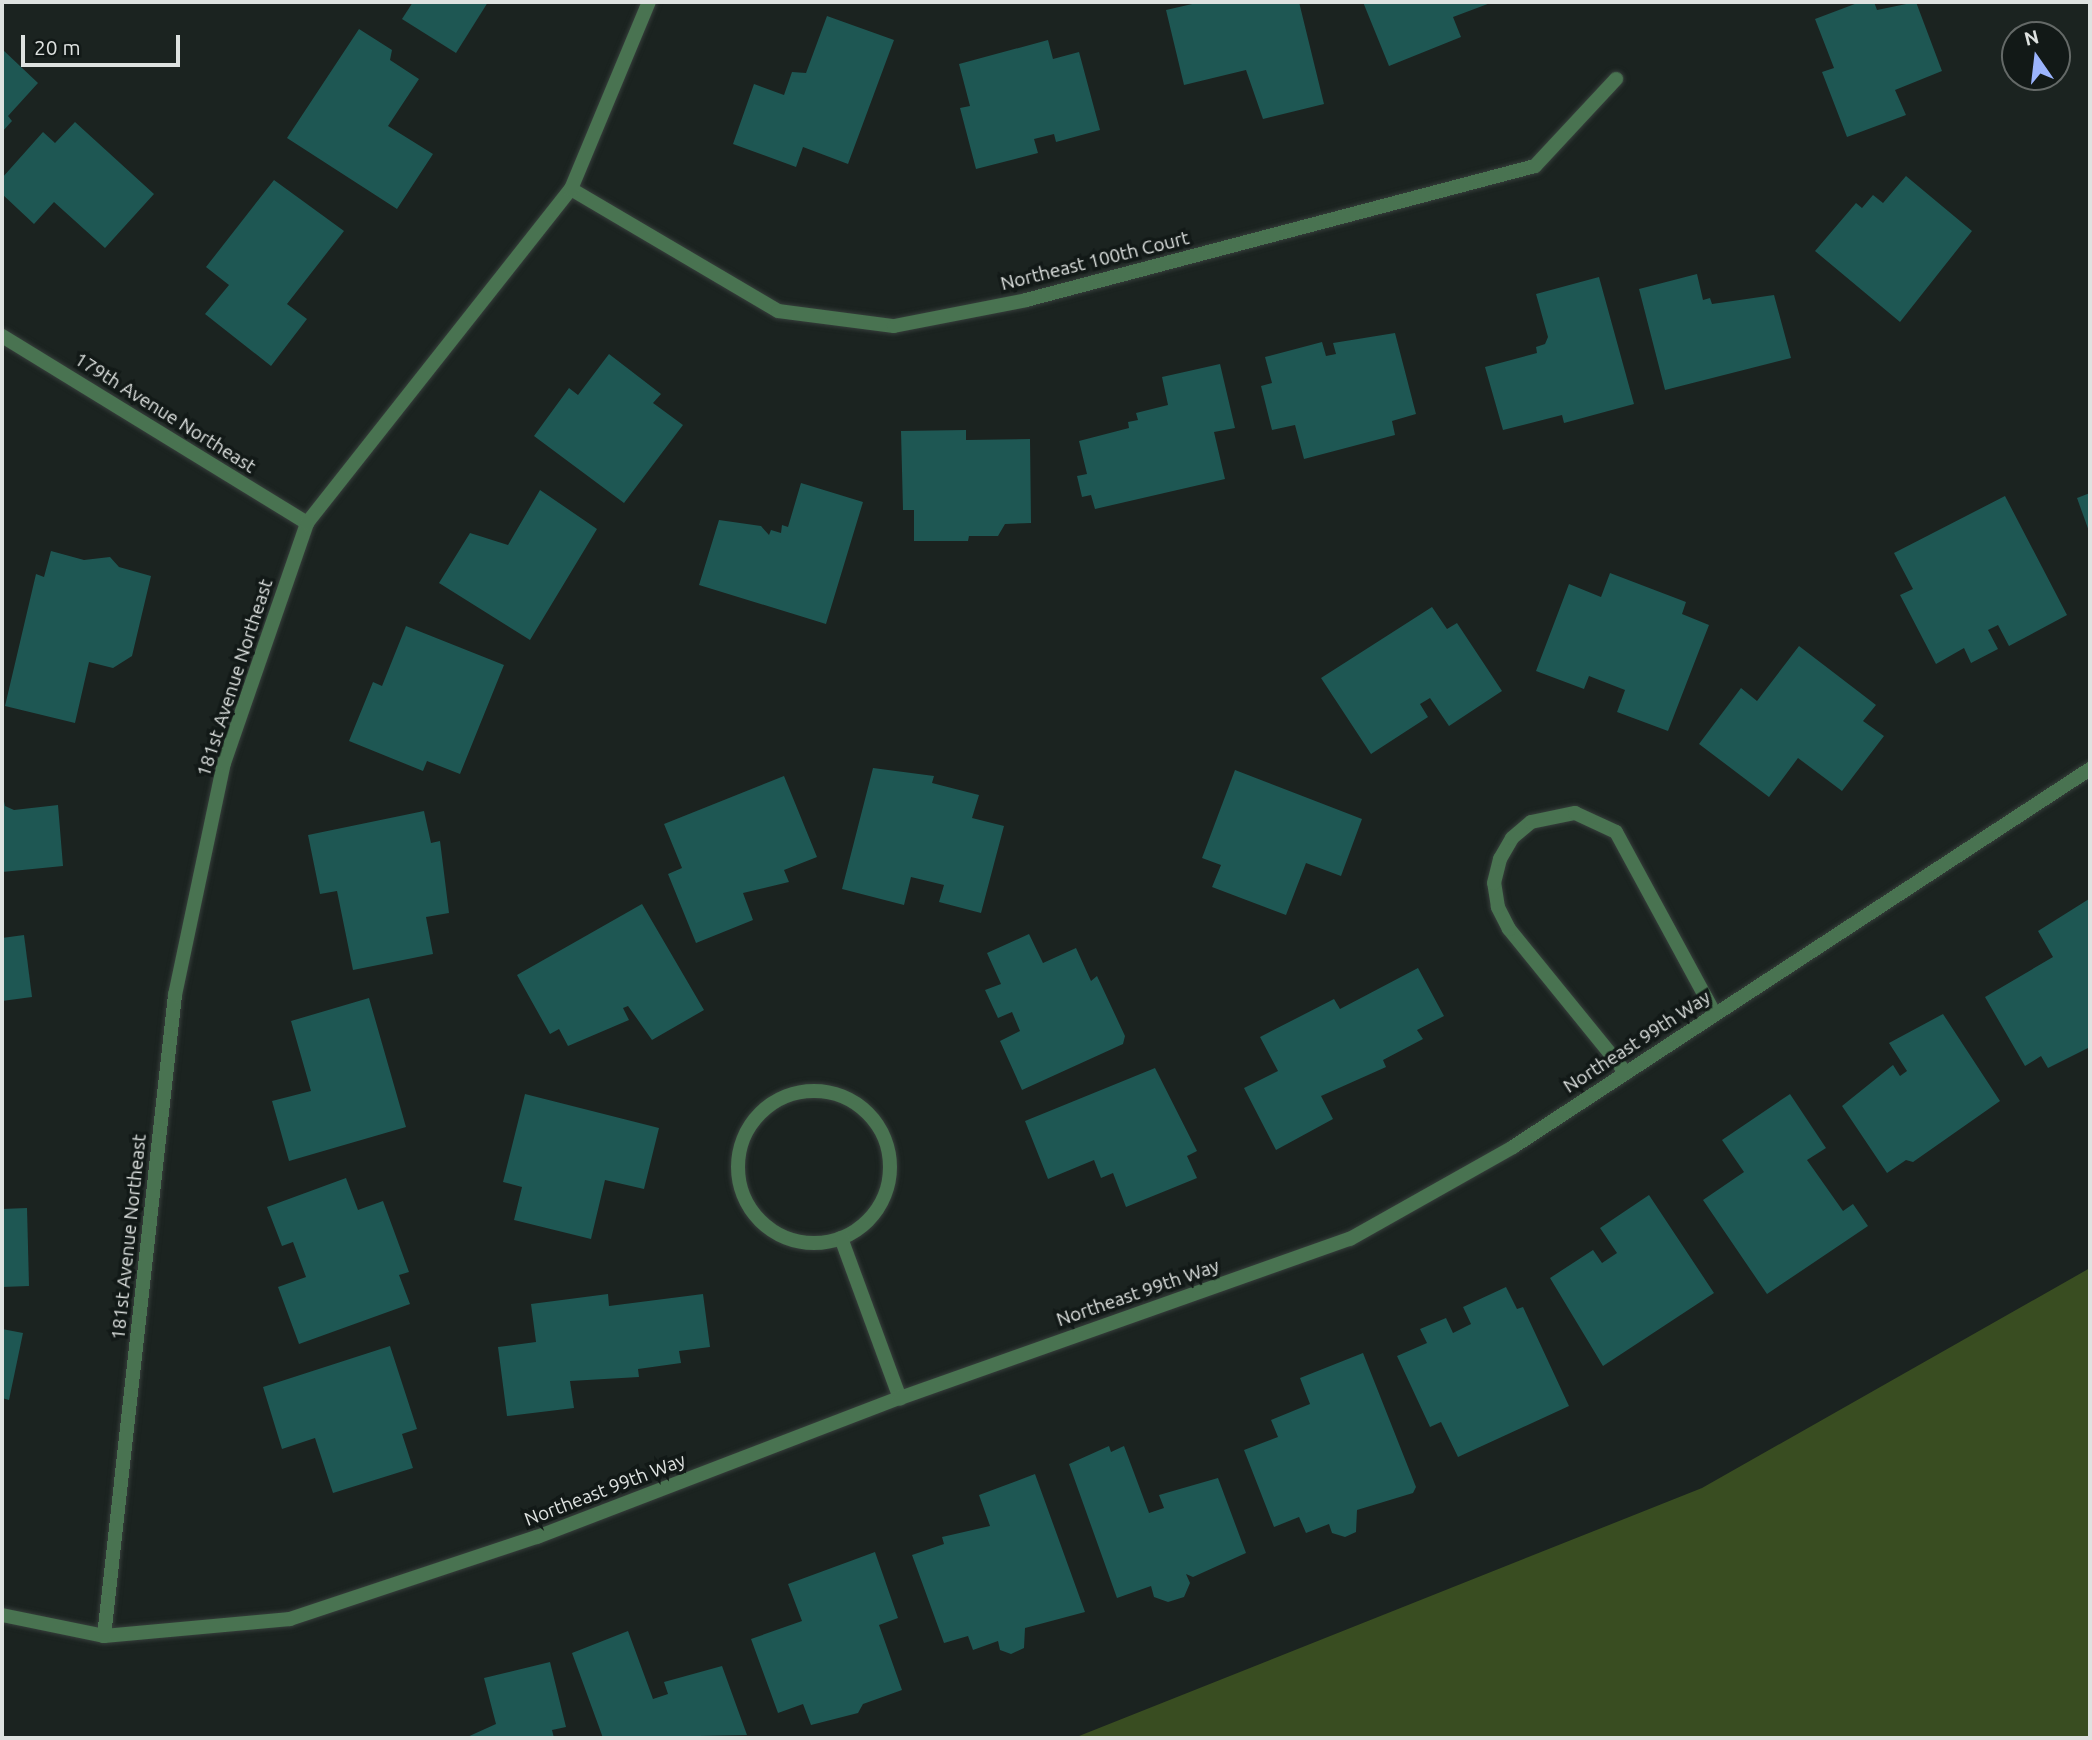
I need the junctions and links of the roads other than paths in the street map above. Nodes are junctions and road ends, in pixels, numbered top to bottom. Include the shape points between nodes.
1 (649, 2) edge
2 (1616, 79) dead end
3 (571, 189) junction
4 (2, 336) edge
5 (307, 523) junction
6 (2090, 769) edge
7 (1715, 1014) junction
8 (1626, 1073) junction
9 (841, 1238) junction
10 (900, 1398) junction
11 (2, 1615) edge
12 (104, 1636) junction

1 - 3 street, 181st Avenue Northeast
2 - 3 street, Northeast 100th Court via 1535,166 1026,300 894,326 778,312
3 - 5 street, 181st Avenue Northeast
4 - 5 street, 179th Avenue Northeast
5 - 12 street, 181st Avenue Northeast via 224,763 175,995
6 - 7 street, Northeast 99th Way
7 - 8 street, Northeast 99th Way
7 - 8 street via 1616,832 1575,813 1531,822 1512,838 1500,859 1494,883 1498,907 1509,929
8 - 10 street, Northeast 99th Way via 1513,1147 1350,1239
9 - 9 street via 878,1209 891,1163 886,1140 874,1119 835,1093 788,1096 767,1107 740,1146 742,1193 772,1231 817,1243
9 - 10 street
10 - 12 street, Northeast 99th Way via 537,1537 290,1619
11 - 12 street, Northeast 99th Way

